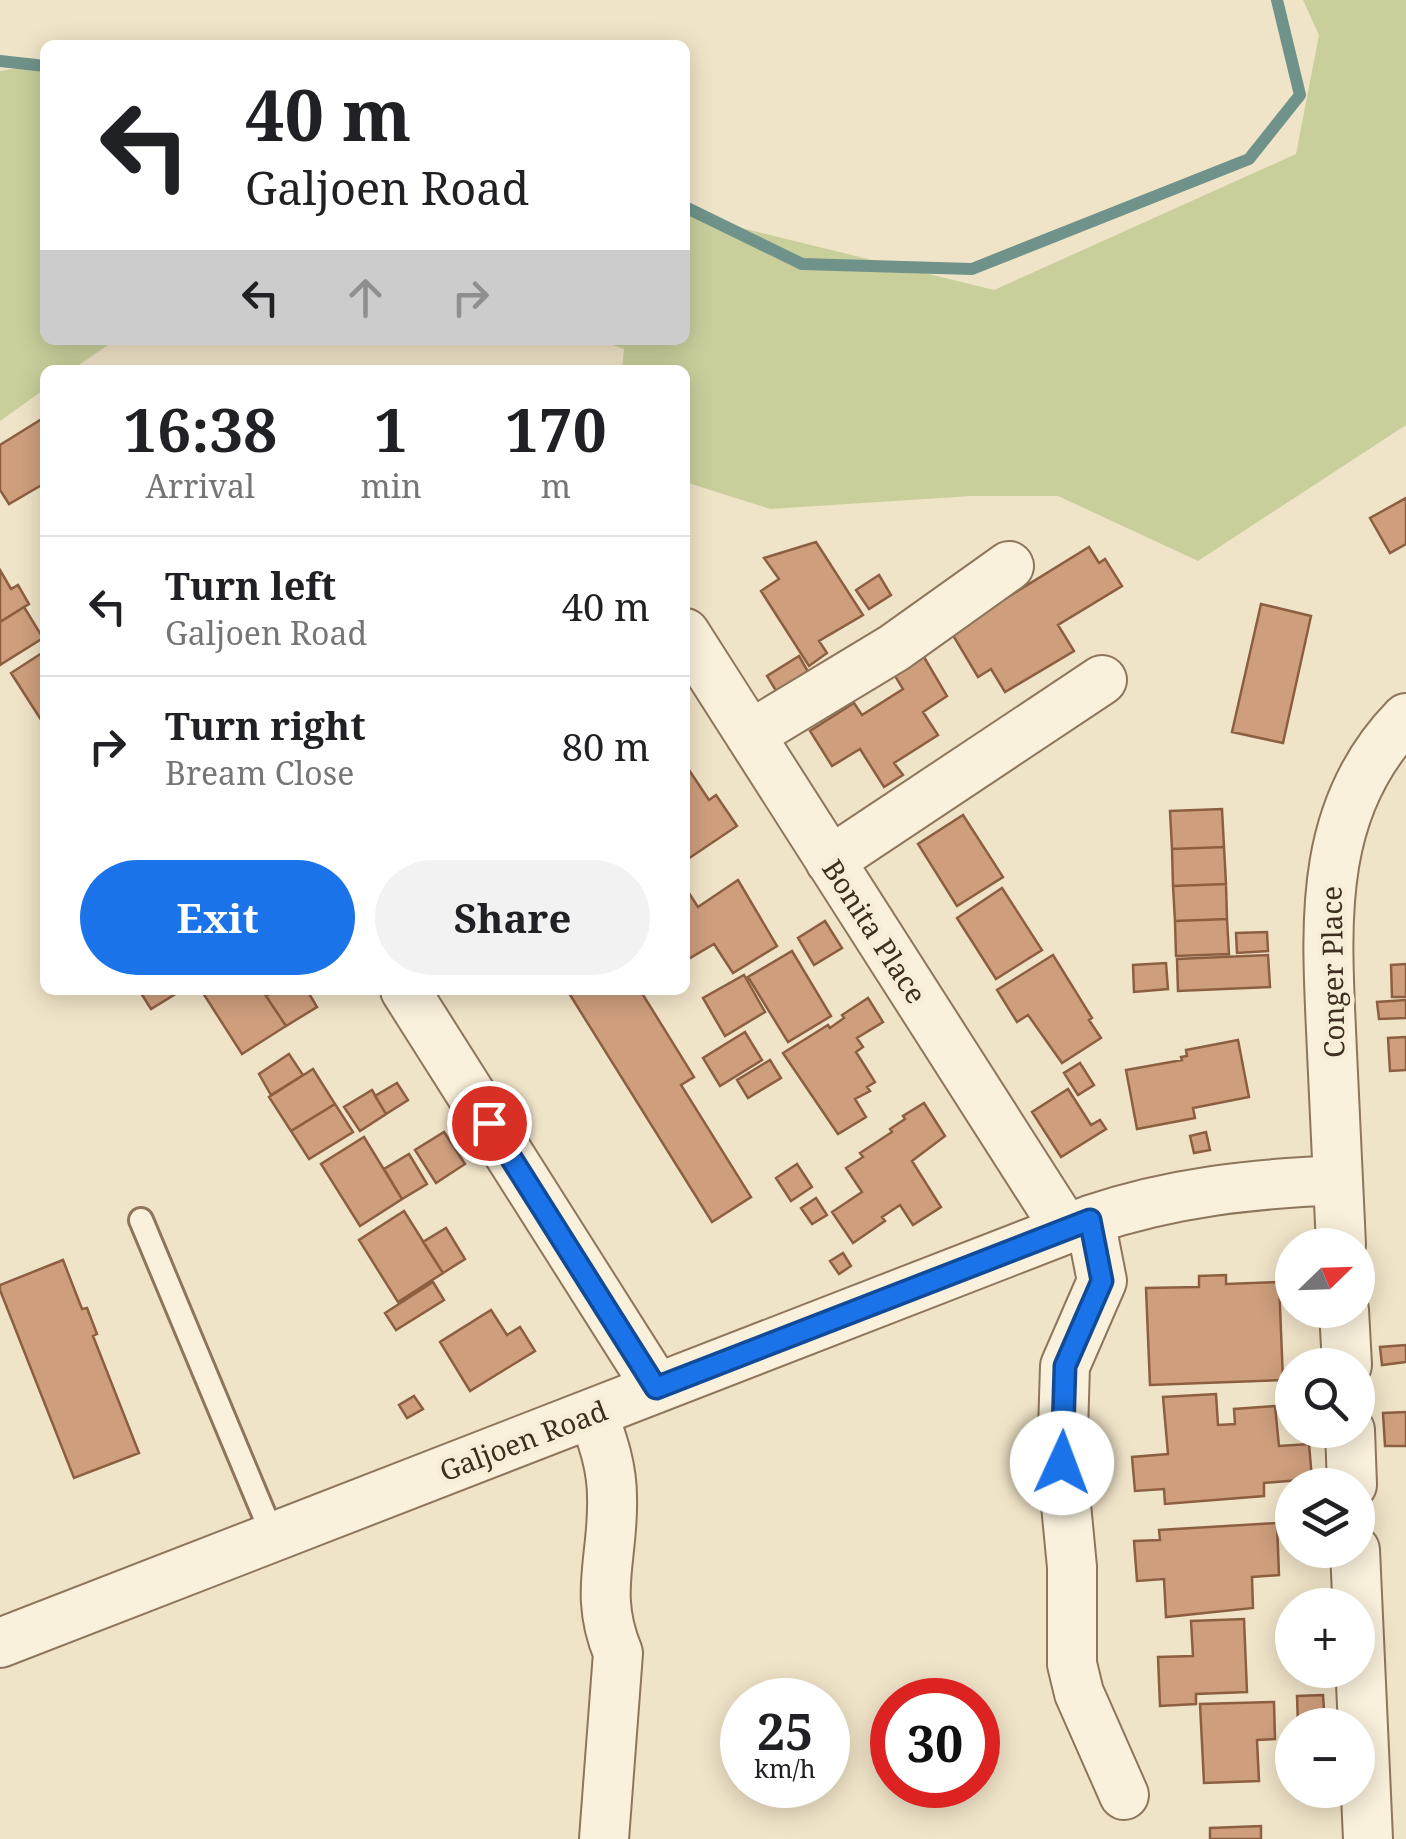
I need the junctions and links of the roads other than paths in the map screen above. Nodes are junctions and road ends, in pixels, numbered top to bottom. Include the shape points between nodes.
1 (1010, 566) dead end
2 (690, 642) edge
3 (1102, 680) dead end
4 (1406, 718) edge
5 (750, 735) junction
6 (830, 861) junction
7 (408, 995) edge
8 (1338, 1180) junction
9 (141, 1220) dead end
10 (1078, 1224) junction
11 (1340, 1228) edge
12 (656, 1388) junction
13 (593, 1413) junction
14 (273, 1536) junction
15 (1356, 1568) edge
16 (0, 1644) edge
17 (1124, 1795) dead end
18 (604, 1839) edge
19 (1368, 1839) edge

1 - 5 street via 894,648
2 - 5 street, Bonita Place
3 - 6 street
4 - 8 street, Conger Place via 1356,789 1332,862
5 - 6 street, Bonita Place
6 - 10 street, Bonita Place
7 - 12 street
8 - 10 street, Galjoen Road via 1201,1190
8 - 11 street, Conger Place
9 - 14 lane
10 - 12 street, Galjoen Road
10 - 17 street via 1102,1281 1065,1366 1062,1463 1072,1664
12 - 13 street, Galjoen Road
13 - 14 street, Galjoen Road
13 - 18 street via 611,1464 603,1591 618,1653
14 - 16 street, Galjoen Road
15 - 19 street

